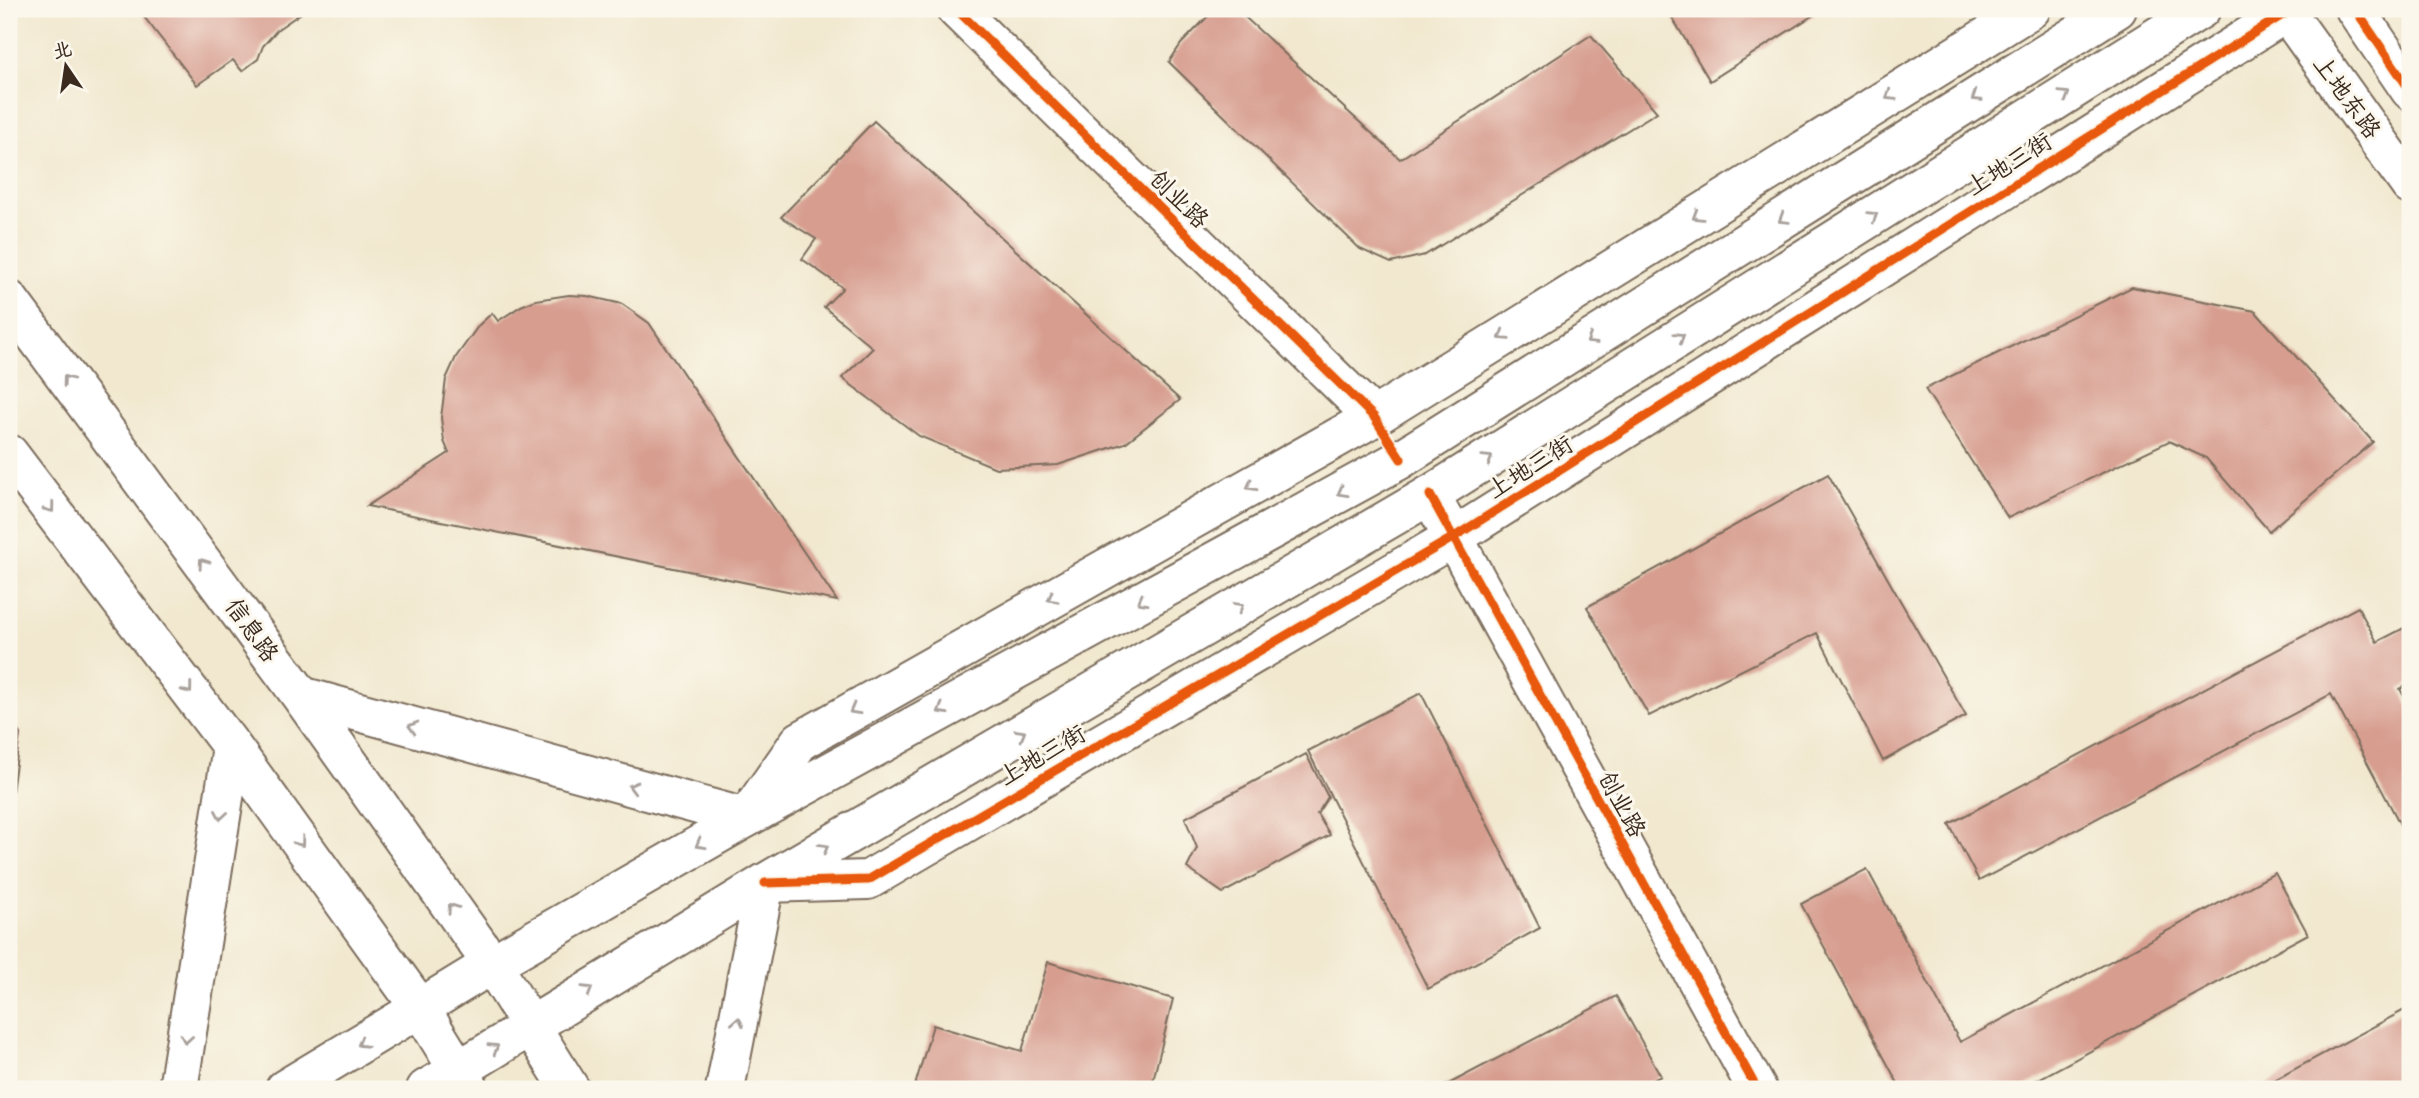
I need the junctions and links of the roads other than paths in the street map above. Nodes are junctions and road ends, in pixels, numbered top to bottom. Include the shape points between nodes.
1 (956, 9) edge
2 (2031, 9) edge
3 (2116, 9) edge
4 (2201, 9) edge
5 (2355, 9) edge
6 (2288, 10) edge
7 (2410, 90) edge
8 (2410, 185) edge
9 (9, 300) edge
10 (1374, 417) junction
11 (9, 454) edge
12 (1401, 459) junction
13 (1430, 495) junction
14 (1454, 537) junction
15 (301, 696) junction
16 (232, 747) junction
17 (746, 817) junction
18 (765, 883) junction
19 (492, 964) junction
20 (420, 1008) junction
21 (530, 1026) junction
22 (464, 1079) edge
23 (178, 1089) edge
24 (285, 1089) edge
25 (426, 1089) edge
26 (570, 1089) edge
27 (724, 1089) edge
28 (1757, 1089) edge

1 - 10 main road, 创业路
2 -> 10 main road
3 -> 12 main road
13 -> 4 main road, 上地三街
5 - 7 main road
6 - 8 main road, 上地东路
6 - 14 main road, 上地三街
15 -> 9 main road, 信息路
10 - 12 main road, 创业路
10 -> 17 main road via 800,741
11 -> 16 main road
12 -> 17 main road
13 - 14 main road, 创业路
18 -> 13 main road, 上地三街
14 - 18 main road, 上地三街 via 868,880
14 - 28 main road, 创业路
17 -> 15 main road
19 -> 15 main road, 信息路
16 -> 20 main road
16 -> 23 main road
17 -> 19 main road
21 -> 18 main road
27 -> 18 main road
19 - 20 main road
19 - 21 main road, 信息路
20 - 22 main road
20 -> 24 main road
22 -> 21 main road
21 - 26 main road, 信息路
22 - 25 main road

